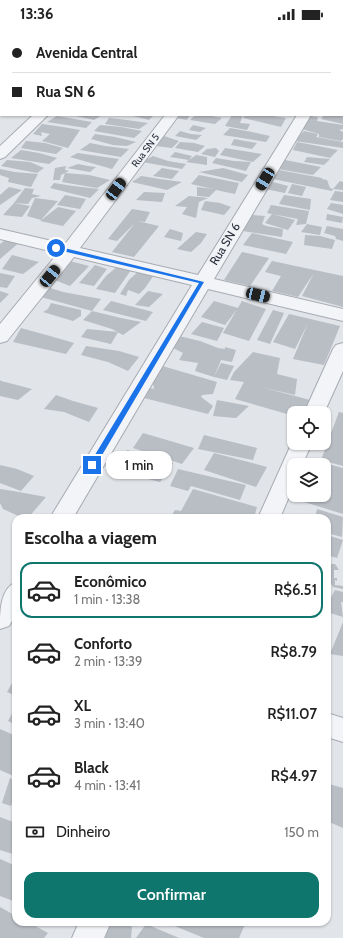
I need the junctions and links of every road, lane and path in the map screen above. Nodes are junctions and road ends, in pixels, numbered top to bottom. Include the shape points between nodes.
1 (40, 116) edge
2 (171, 116) edge
3 (303, 116) edge
4 (0, 154) edge
5 (0, 234) edge
6 (69, 251) junction
7 (202, 282) junction
8 (343, 315) edge
9 (0, 337) edge
10 (343, 349) edge
11 (317, 406) edge
12 (298, 450) edge
13 (63, 514) edge
14 (271, 514) edge
15 (12, 601) edge
16 (4, 618) edge
17 (331, 726) edge
18 (343, 730) edge
19 (92, 926) edge
20 (88, 938) edge

1 - 4 street
2 - 6 street, Rua SN 5
3 - 7 street, Rua SN 6
5 - 6 street
6 - 7 street
6 - 9 street, Rua SN 5
7 - 8 street
7 - 13 street, Rua SN 6
10 - 11 street
12 - 14 street
15 - 16 street
17 - 18 street
19 - 20 street

